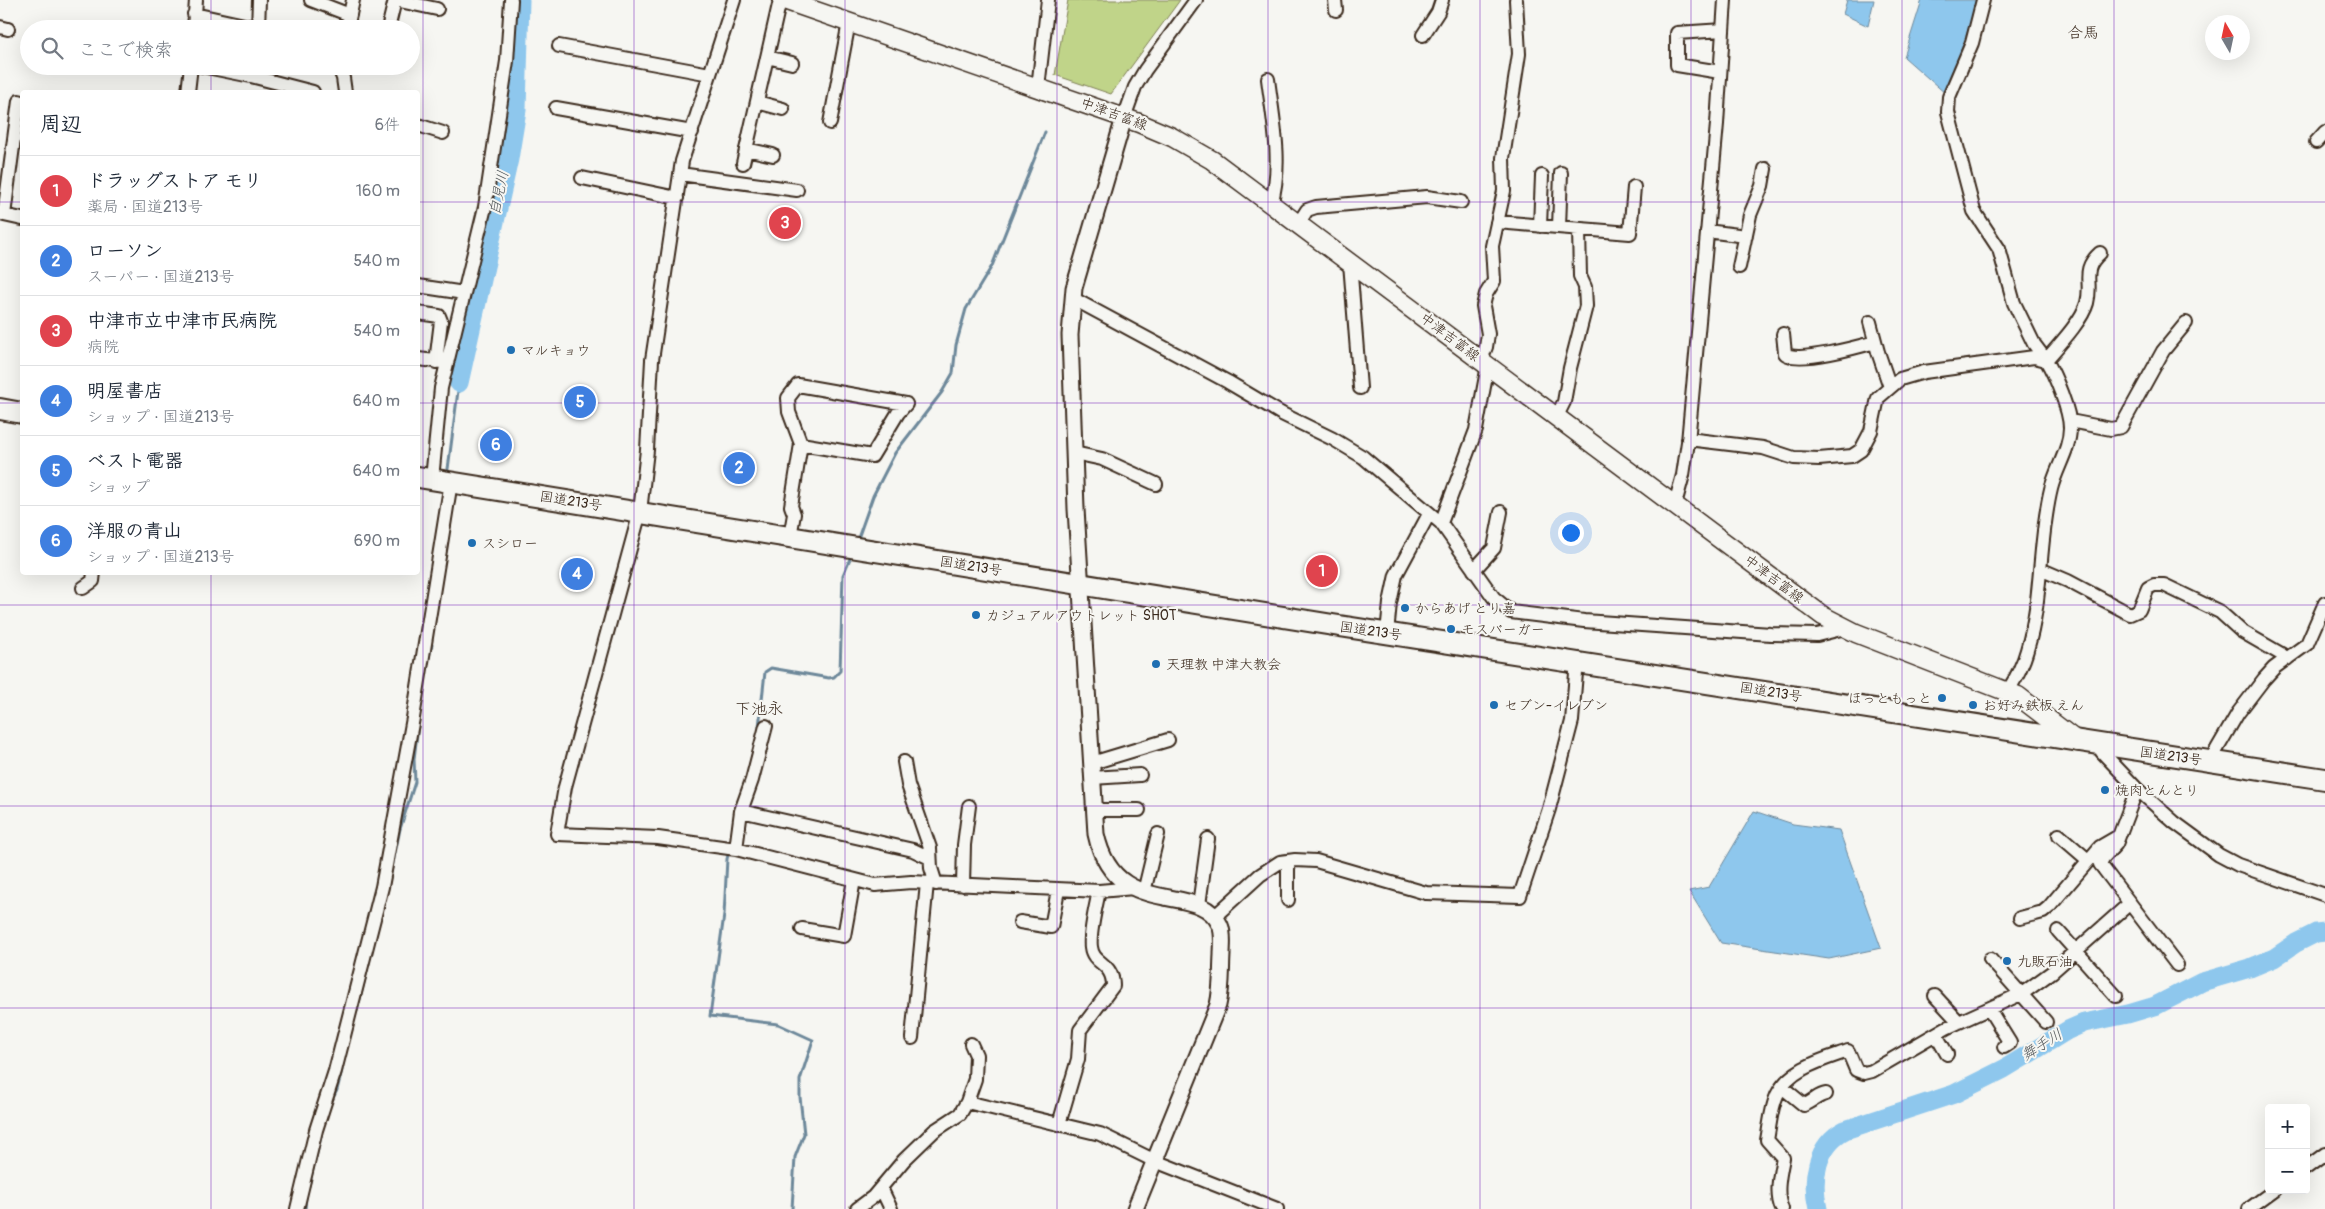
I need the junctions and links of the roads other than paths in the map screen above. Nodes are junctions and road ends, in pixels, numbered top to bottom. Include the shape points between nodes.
1 (196, 0) edge
2 (259, 0) edge
3 (311, 0) edge
4 (354, 0) edge
5 (395, 0) edge
6 (511, 0) edge
7 (734, 0) edge
8 (782, 0) edge
9 (1048, 0) edge
10 (1196, 0) edge
11 (1442, 0) edge
12 (1516, 0) edge
13 (1725, 0) edge
14 (1983, 0) edge
15 (437, 9) dead end
16 (194, 14) junction
17 (350, 15) junction
18 (194, 20) edge
19 (221, 20) edge
20 (258, 20) edge
21 (349, 20) edge
22 (390, 20) edge
23 (849, 22) junction
24 (1723, 30) junction
25 (1423, 35) dead end
26 (559, 46) dead end
27 (767, 57) junction
28 (792, 63) dead end
29 (1720, 72) junction
30 (710, 74) junction
31 (190, 75) edge
32 (263, 75) edge
33 (342, 75) edge
34 (1268, 79) dead end
35 (1038, 88) junction
36 (188, 90) edge
37 (307, 90) edge
38 (344, 90) edge
39 (20, 101) edge
40 (757, 102) junction
41 (556, 108) dead end
42 (783, 109) dead end
43 (1124, 118) junction
44 (830, 123) dead end
45 (420, 126) edge
46 (692, 132) junction
47 (2325, 132) edge
48 (443, 133) dead end
49 (2316, 142) dead end
50 (746, 149) junction
51 (773, 155) dead end
52 (17, 159) edge
53 (743, 163) dead end
54 (1765, 169) dead end
55 (1562, 173) dead end
56 (680, 174) junction
57 (1542, 176) dead end
58 (582, 178) dead end
59 (1634, 187) dead end
60 (797, 190) dead end
61 (677, 198) junction
62 (1461, 202) dead end
63 (1271, 204) junction
64 (2, 215) edge
65 (20, 219) edge
66 (1497, 222) junction
67 (1298, 224) junction
68 (1540, 226) junction
69 (1558, 227) junction
70 (1579, 229) junction
71 (1707, 231) junction
72 (1746, 236) junction
73 (2100, 253) dead end
74 (1350, 262) junction
75 (1739, 268) dead end
76 (420, 286) edge
77 (464, 293) junction
78 (1072, 298) junction
79 (420, 313) edge
80 (1870, 322) dead end
81 (2186, 322) dead end
82 (1783, 334) dead end
83 (1875, 342) junction
84 (420, 359) edge
85 (2046, 360) junction
86 (441, 362) junction
87 (1484, 362) junction
88 (1890, 387) junction
89 (1360, 388) dead end
90 (0, 410) edge
91 (20, 413) edge
92 (1557, 416) junction
93 (2070, 421) junction
94 (1688, 439) junction
95 (801, 444) junction
96 (1074, 453) junction
97 (425, 478) edge
98 (452, 482) junction
99 (1156, 484) dead end
100 (1675, 504) junction
101 (640, 512) junction
102 (1501, 512) dead end
103 (1429, 514) junction
104 (1441, 523) junction
105 (790, 537) junction
106 (2040, 569) junction
107 (1474, 570) junction
108 (94, 575) edge
109 (1081, 583) junction
110 (83, 588) dead end
111 (2325, 603) edge
112 (1845, 628) junction
113 (1387, 633) junction
114 (2287, 659) junction
115 (1577, 661) junction
116 (2008, 691) junction
117 (766, 726) dead end
118 (1168, 740) dead end
119 (2079, 742) junction
120 (2100, 745) junction
121 (2210, 761) junction
122 (904, 762) dead end
123 (1092, 771) junction
124 (1140, 776) dead end
125 (2325, 779) edge
126 (2137, 789) junction
127 (969, 806) dead end
128 (1095, 810) junction
129 (1139, 810) dead end
130 (741, 811) junction
131 (1158, 834) dead end
132 (2060, 835) dead end
133 (2120, 836) junction
134 (1208, 839) dead end
135 (736, 850) junction
136 (930, 858) junction
137 (2088, 860) junction
138 (1288, 861) junction
139 (854, 880) junction
140 (932, 884) junction
141 (963, 885) junction
142 (1058, 890) junction
143 (1139, 890) junction
144 (1098, 892) junction
145 (2325, 895) edge
146 (1288, 900) dead end
147 (2130, 904) junction
148 (1199, 905) junction
149 (1214, 917) junction
150 (2020, 918) dead end
151 (1020, 922) dead end
152 (802, 929) dead end
153 (2058, 931) dead end
154 (2076, 952) junction
155 (1990, 959) dead end
156 (2177, 966) dead end
157 (2021, 994) junction
158 (1935, 996) dead end
159 (2116, 996) dead end
160 (1989, 1009) junction
161 (1959, 1022) junction
162 (2046, 1022) dead end
163 (1936, 1035) junction
164 (912, 1038) dead end
165 (971, 1044) dead end
166 (2004, 1047) dead end
167 (1947, 1054) dead end
168 (1782, 1087) junction
169 (1826, 1094) dead end
170 (967, 1102) junction
171 (1060, 1124) junction
172 (1155, 1162) junction
173 (881, 1188) junction
174 (2270, 1194) edge
175 (297, 1209) edge
176 (857, 1209) edge
177 (891, 1209) edge
178 (1135, 1209) edge
179 (1277, 1209) edge
180 (1782, 1209) edge
181 (2249, 1209) edge

1 - 16 street
2 - 20 street
3 - 17 street
4 - 17 street
5 - 15 street
5 - 22 street
6 - 77 street via 507,61 485,207
7 - 30 street
8 - 23 main road, 中津吉富線
8 - 27 street
9 - 35 street
10 - 43 street via 1145,70
11 - 25 street
12 - 66 street via 1519,54 1503,158 1504,191
13 - 24 street
14 - 85 street via 1972,43 1949,97 1948,112 1974,211 1999,249 2014,303 2034,344
16 - 18 street
16 - 19 street
17 - 21 street
23 - 35 main road, 中津吉富線
23 - 44 street
24 - 29 street
24 - 29 street via 1677,33 1677,65
26 - 30 street
27 - 28 street
27 - 40 street
29 - 71 street
30 - 46 street
31 - 36 street
32 - 37 street
33 - 38 street
34 - 63 street via 1276,154
35 - 43 main road, 中津吉富線
39 - 52 street
40 - 42 street
40 - 50 street
41 - 46 street
43 - 63 main road, 中津吉富線 via 1190,146
43 - 78 street
45 - 48 street
46 - 56 street
47 - 49 street
50 - 51 street
50 - 53 street
52 - 64 street
54 - 72 street
55 - 69 street
56 - 60 street
56 - 61 street
57 - 68 street
58 - 61 street
59 - 70 street via 1630,233
61 - 101 street via 652,360
62 - 67 street via 1422,197 1316,207 1307,210
63 - 67 main road, 中津吉富線
64 - 65 street
66 - 68 street
66 - 87 street via 1491,253 1494,281 1483,306 1488,334
67 - 74 main road, 中津吉富線
68 - 69 street
69 - 70 street
70 - 92 street via 1580,276 1585,287 1586,306 1564,402
71 - 72 street
71 - 94 street
72 - 75 street
73 - 85 street via 2090,265 2088,297 2083,310
74 - 87 main road, 中津吉富線
74 - 89 street
76 - 77 street
77 - 86 street
78 - 96 street
78 - 103 street via 1355,452
79 - 86 street via 439,316
80 - 83 street
81 - 93 street via 2163,351 2120,427 2111,429
82 - 83 street via 1785,353 1790,357 1821,355
83 - 88 street
84 - 86 street
85 - 88 street via 2034,357 1924,372 1905,377
85 - 93 street
86 - 97 street via 439,401
87 - 92 main road, 中津吉富線
87 - 104 street via 1476,430
88 - 94 street via 1876,401 1874,422 1864,446 1852,456 1794,458 1763,448
90 - 91 highway
92 - 100 main road, 中津吉富線
93 - 106 street via 2069,440 2051,490
94 - 100 street
95 - 95 street via 788,405 788,398 798,385 906,404 872,456
95 - 105 street via 791,506 794,514
96 - 99 street via 1102,459
96 - 109 street
97 - 98 highway, 国道213号
98 - 101 highway, 国道213号
98 - 175 street via 382,887
100 - 112 main road, 中津吉富線 via 1823,616
101 - 105 highway, 国道213号
101 - 135 street via 564,787 557,834 658,838
102 - 107 street via 1494,548
103 - 104 street
103 - 113 street via 1396,576
104 - 107 street
105 - 109 highway, 国道213号
106 - 114 street via 2130,614 2139,610 2148,588 2164,586 2220,612 2241,631
106 - 116 street via 2028,650
107 - 112 street via 1500,605 1518,614 1771,634 1817,635
108 - 110 street via 93,581
109 - 113 highway, 国道213号
109 - 123 street
111 - 114 street via 2307,644
112 - 116 main road, 中津吉富線
113 - 115 highway, 国道213号
114 - 121 street via 2274,668 2257,688
115 - 119 highway, 国道213号
115 - 138 street via 1572,720 1549,809 1520,896 1426,893 1316,861
116 - 119 main road, 中津吉富線
117 - 130 street
118 - 123 street
119 - 120 highway, 国道213号
120 - 121 highway, 国道213号
120 - 126 street via 2102,752
121 - 125 highway, 国道213号
122 - 136 street via 908,785 930,848
123 - 124 street
123 - 128 street
126 - 133 street
126 - 145 street via 2174,822 2226,860
127 - 141 street
128 - 129 street
128 - 143 street via 1096,834 1105,861 1121,880
130 - 135 street
130 - 136 street via 913,850
131 - 143 street
132 - 137 street
133 - 137 street via 2100,847
133 - 147 street via 2100,864
134 - 148 street
135 - 139 street
136 - 140 street
137 - 150 street via 2049,907 2043,912
138 - 146 street
138 - 149 street via 1280,862 1260,875
139 - 140 street via 875,885
139 - 152 street via 844,936
140 - 141 street
140 - 164 street
141 - 142 street
142 - 144 street
142 - 151 street via 1051,927
143 - 144 street
143 - 148 street
144 - 171 street via 1090,947 1094,957 1110,971 1113,986 1080,1030 1078,1059
147 - 154 street
147 - 156 street
148 - 149 street
149 - 172 street via 1222,934 1220,996
153 - 154 street
154 - 157 street
154 - 159 street
155 - 157 street
157 - 160 street
157 - 162 street
158 - 161 street
160 - 161 street
160 - 166 street via 2010,1044
161 - 163 street
163 - 167 street
163 - 168 street via 1868,1073 1856,1070 1848,1052 1811,1065 1793,1075
165 - 170 street via 976,1066
168 - 169 street via 1804,1105 1820,1094
168 - 180 street via 1775,1101 1767,1140 1783,1158 1779,1185
170 - 171 street
170 - 173 street via 960,1114 934,1131 904,1160
171 - 172 street via 1100,1134
172 - 178 street
172 - 179 street
173 - 176 street
173 - 177 street
174 - 181 street

